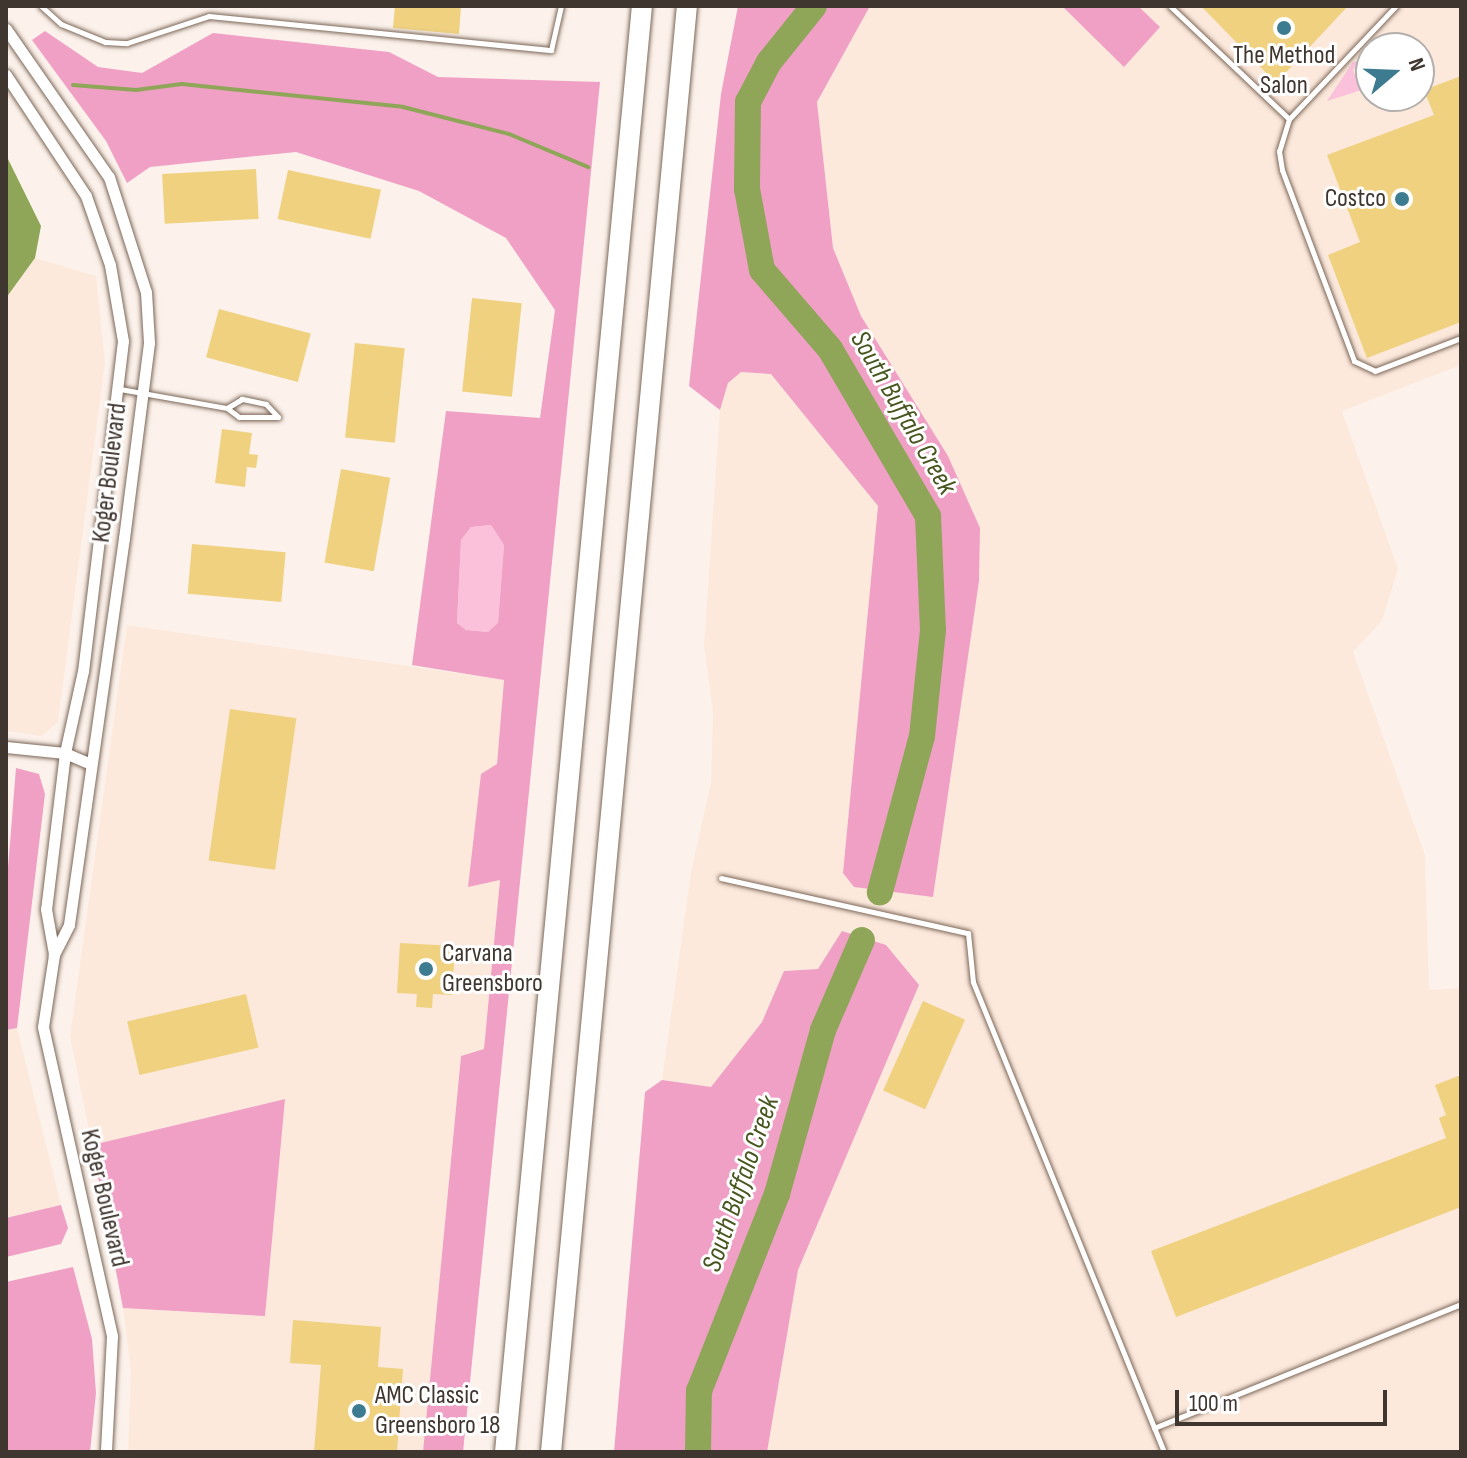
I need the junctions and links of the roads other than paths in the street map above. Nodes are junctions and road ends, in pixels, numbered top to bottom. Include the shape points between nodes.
1 (41, 6) edge
2 (561, 6) edge
3 (642, 6) edge
4 (687, 6) edge
5 (1170, 6) edge
6 (1396, 6) edge
7 (6, 29) edge
8 (6, 75) edge
9 (1289, 119) junction
10 (1461, 338) edge
11 (120, 389) junction
12 (143, 396) junction
13 (227, 408) junction
14 (6, 747) edge
15 (65, 753) junction
16 (91, 764) junction
17 (721, 878) dead end
18 (54, 955) junction
19 (1461, 1304) edge
20 (1154, 1428) junction
21 (106, 1452) edge
22 (505, 1452) edge
23 (551, 1452) edge
24 (1164, 1452) edge

1 - 2 lane via 61,24 105,42 154,37 209,16 551,50
3 - 22 highway
4 - 23 highway
5 - 9 lane
6 - 9 lane
7 - 12 street, Koger Boulevard via 88,142 125,216 146,292 149,343
8 - 11 street, Koger Boulevard via 73,169 99,228 118,297
9 - 10 lane via 1279,151 1282,170 1354,361 1375,371
11 - 12 lane
11 - 15 street, Koger Boulevard via 83,671
12 - 13 lane
12 - 16 street, Koger Boulevard
13 - 13 lane via 239,417 278,417 266,404 242,399
14 - 15 street
15 - 16 street
15 - 18 street, Koger Boulevard via 46,909
16 - 18 street, Koger Boulevard via 69,925
17 - 20 lane via 968,933 973,982
18 - 21 street, Koger Boulevard via 43,1027 112,1336
19 - 20 lane
20 - 24 lane

